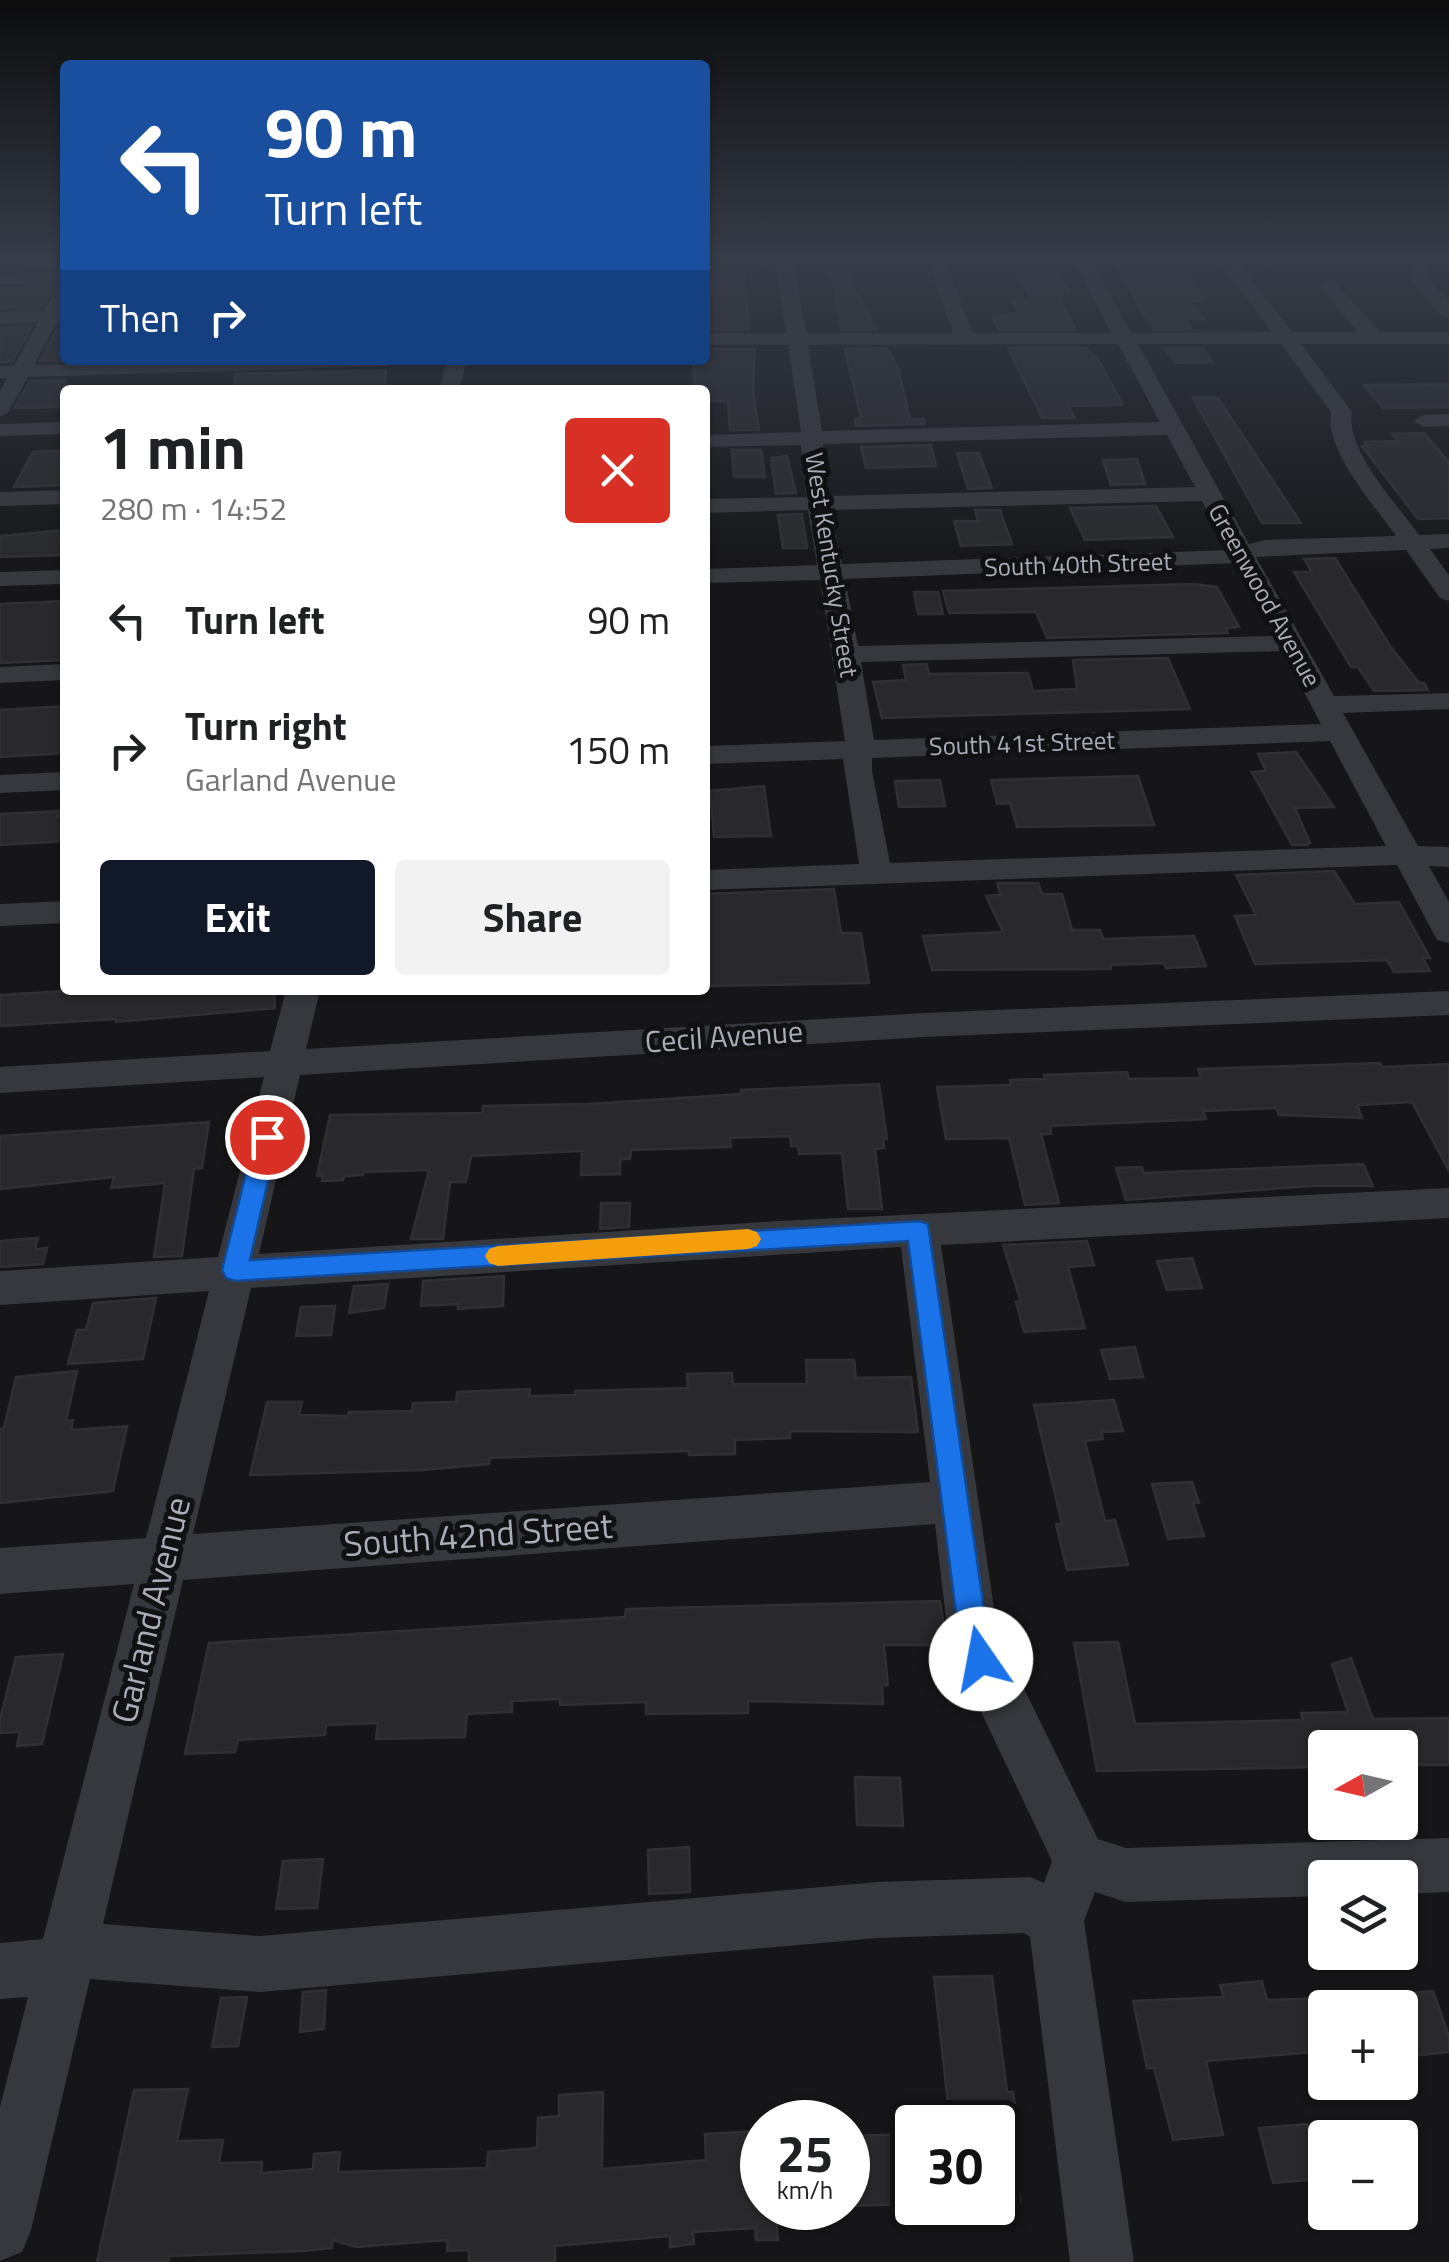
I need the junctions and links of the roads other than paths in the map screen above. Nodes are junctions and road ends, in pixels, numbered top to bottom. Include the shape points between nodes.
1 (27, 364) edge
2 (801, 364) edge
3 (1139, 364) edge
4 (1304, 364) edge
5 (221, 365) edge
6 (22, 371) junction
7 (0, 372) edge
8 (0, 410) edge
9 (60, 428) edge
10 (1174, 428) junction
11 (0, 430) edge
12 (812, 439) junction
13 (710, 442) edge
14 (1210, 494) junction
15 (60, 498) edge
16 (0, 499) edge
17 (818, 503) junction
18 (710, 506) edge
19 (1449, 541) edge
20 (1413, 542) junction
21 (1242, 553) junction
22 (833, 572) junction
23 (710, 576) edge
24 (60, 577) edge
25 (0, 579) edge
26 (1449, 594) edge
27 (1291, 642) junction
28 (846, 654) junction
29 (60, 672) edge
30 (0, 675) edge
31 (1449, 701) edge
32 (1325, 705) junction
33 (1340, 732) junction
34 (859, 750) junction
35 (710, 755) edge
36 (60, 781) edge
37 (0, 784) edge
38 (1408, 857) junction
39 (1449, 857) edge
40 (876, 872) junction
41 (710, 880) edge
42 (60, 912) edge
43 (0, 915) edge
44 (1449, 932) edge
45 (302, 995) edge
46 (1449, 1004) edge
47 (286, 1065) junction
48 (0, 1080) edge
49 (1449, 1203) edge
50 (919, 1230) junction
51 (235, 1270) junction
52 (0, 1288) edge
53 (956, 1500) junction
54 (162, 1559) junction
55 (0, 1571) edge
56 (1080, 1860) junction
57 (1449, 1865) edge
58 (1056, 1921) junction
59 (66, 1958) junction
60 (0, 1972) edge
61 (0, 2230) edge
62 (1102, 2262) edge

1 - 6 street
2 - 12 street, West Kentucky Street
3 - 10 street, Greenwood Avenue
4 - 20 street via 1342,412 1350,456
5 - 6 street
6 - 7 street
6 - 8 street
9 - 11 street
10 - 12 street
10 - 14 street, Greenwood Avenue
12 - 13 street
12 - 17 street, West Kentucky Street
14 - 17 street
14 - 21 street, Greenwood Avenue
15 - 16 street
17 - 18 street
17 - 22 street, West Kentucky Street
19 - 20 street, South 40th Street
20 - 21 street, South 40th Street
20 - 26 street
21 - 22 street, South 40th Street via 1223,559
21 - 27 street, Greenwood Avenue
22 - 23 street, South 40th Street
22 - 28 street, West Kentucky Street
24 - 25 street
27 - 28 street
27 - 32 street, Greenwood Avenue
28 - 34 street, West Kentucky Street
29 - 30 street
31 - 32 street
32 - 33 street, Greenwood Avenue
33 - 34 street, South 41st Street
33 - 38 street, Greenwood Avenue
34 - 35 street, South 41st Street
34 - 40 street, West Kentucky Street via 856,772
36 - 37 street
38 - 39 street
38 - 40 street
38 - 44 street, Greenwood Avenue
40 - 41 street
42 - 43 street
45 - 47 street, Garland Avenue
46 - 47 street, Cecil Avenue via 925,1025
47 - 48 street, Cecil Avenue
47 - 51 street, Garland Avenue
49 - 50 street
50 - 51 street
50 - 53 street
51 - 52 street
51 - 54 street, Garland Avenue
53 - 54 street, South 42nd Street
53 - 56 street via 981,1659
54 - 55 street, South 42nd Street
54 - 59 street, Garland Avenue
56 - 57 street via 1126,1875
56 - 58 street
58 - 59 street via 1030,1905 878,1910 260,1964
58 - 62 street
59 - 60 street
59 - 61 street, Garland Avenue

